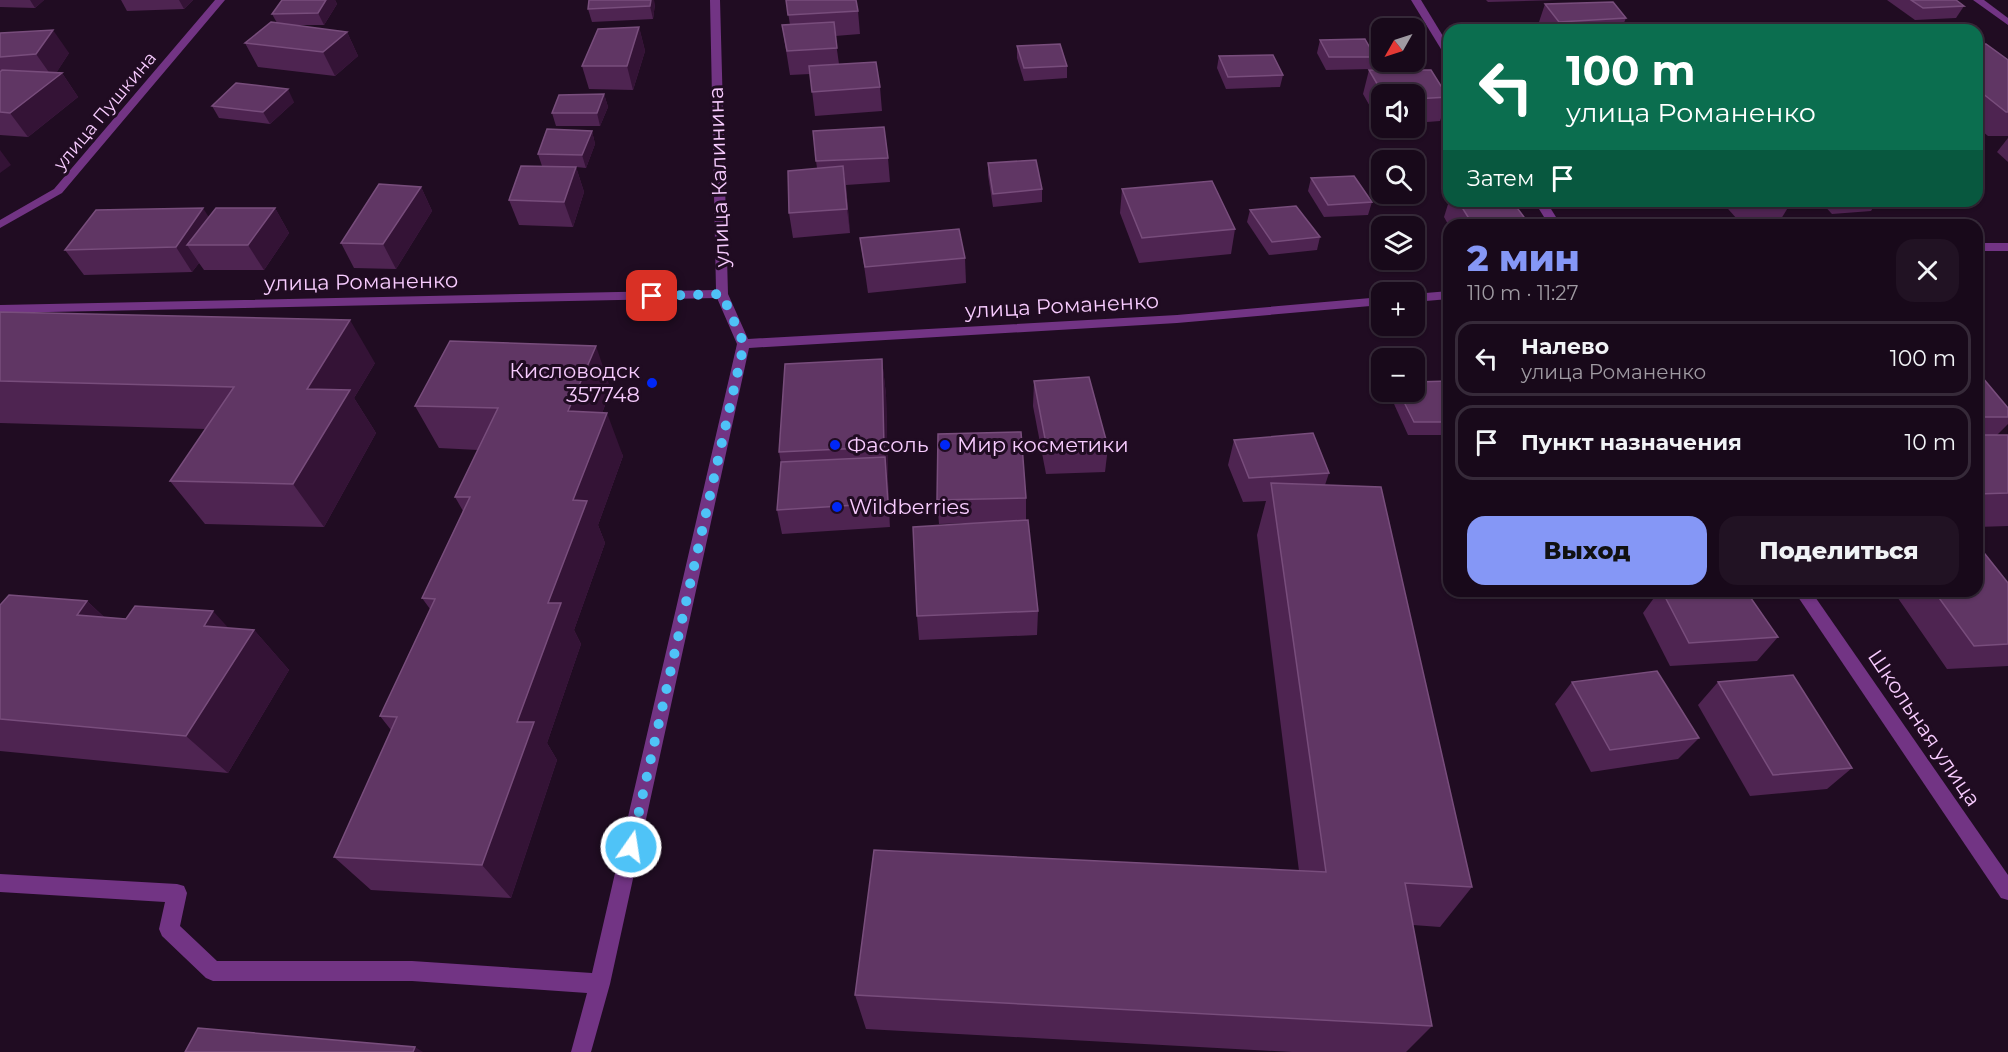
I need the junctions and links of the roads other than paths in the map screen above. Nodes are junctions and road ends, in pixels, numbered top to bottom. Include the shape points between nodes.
1 (220, 0) edge
2 (715, 0) edge
3 (1416, 0) edge
4 (1978, 0) edge
5 (2008, 22) edge
6 (1443, 44) edge
7 (0, 225) edge
8 (1983, 247) edge
9 (2008, 247) edge
10 (722, 294) junction
11 (1443, 296) edge
12 (1425, 297) edge
13 (1371, 302) edge
14 (0, 309) edge
15 (744, 344) junction
16 (1806, 597) edge
17 (0, 882) edge
18 (2008, 891) edge
19 (600, 984) junction
20 (581, 1052) edge

1 - 7 street, улица Пушкина via 58,192
2 - 10 street, улица Калинина
3 - 6 street
4 - 5 street
8 - 9 street
10 - 14 street, улица Романенко
10 - 15 street, улица Калинина
11 - 12 street
13 - 15 street, улица Романенко via 1177,319
15 - 19 street
16 - 18 street, Школьная улица
17 - 19 street via 177,893 169,929 213,971 412,971
19 - 20 street

